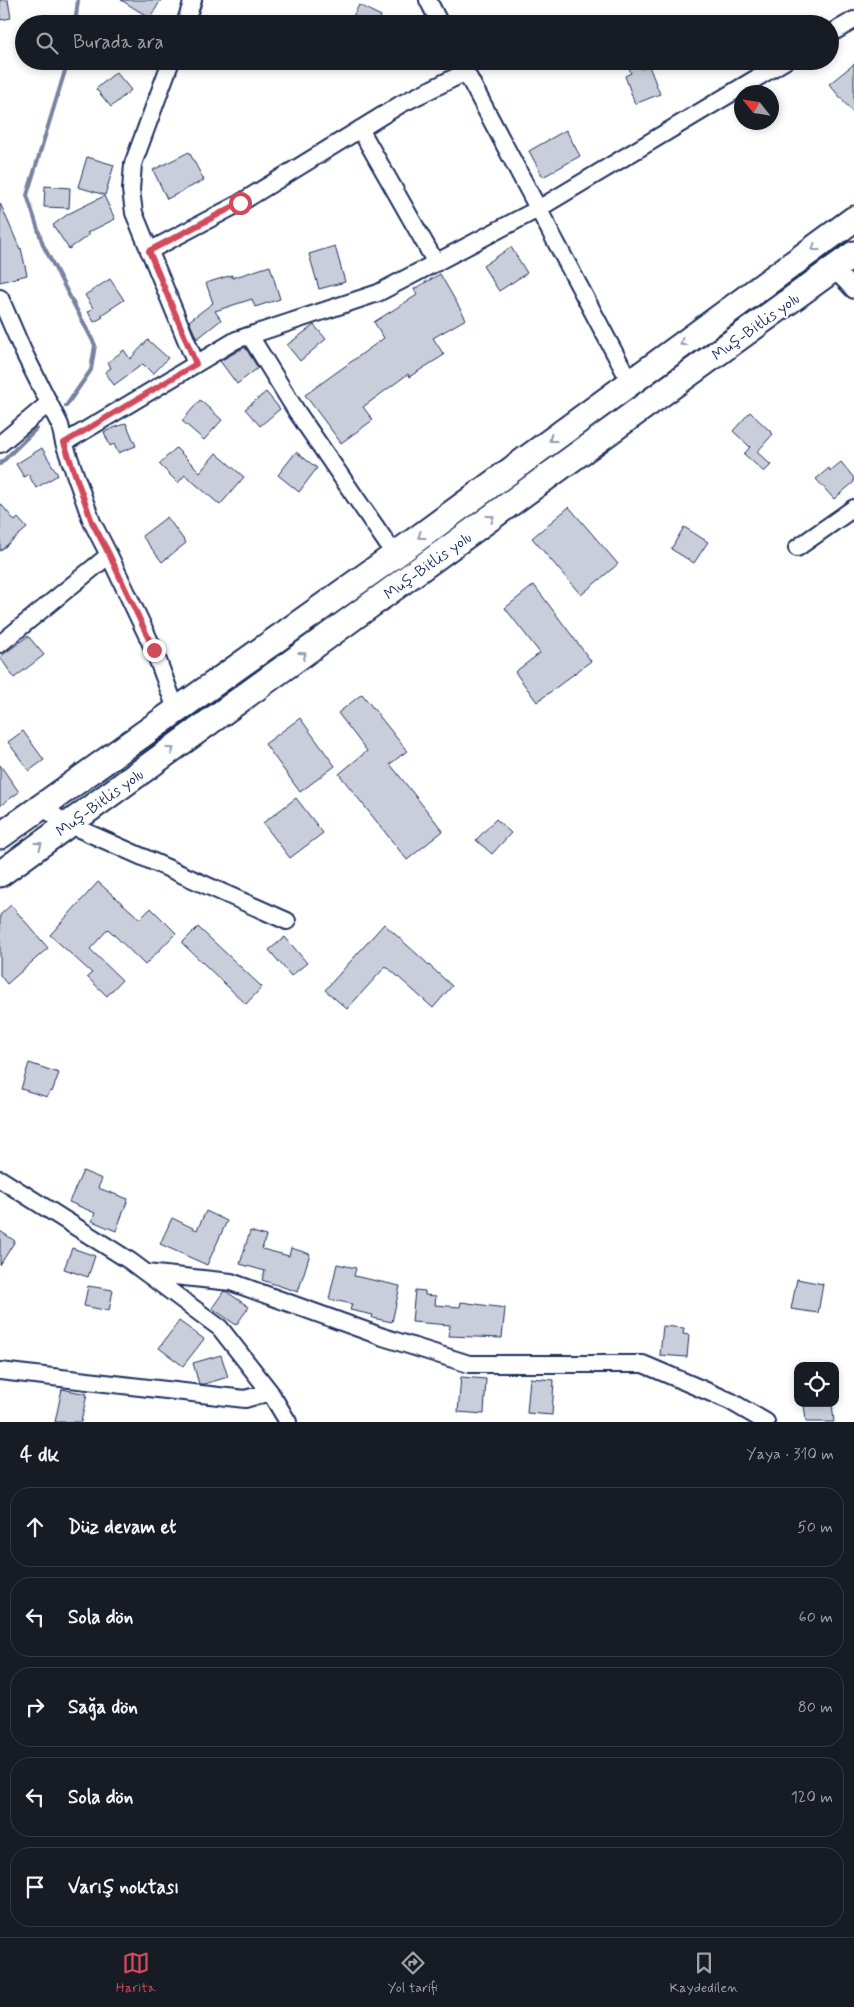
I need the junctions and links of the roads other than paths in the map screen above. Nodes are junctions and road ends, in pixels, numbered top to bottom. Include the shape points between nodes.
1 (193, 0) edge
2 (428, 0) edge
3 (188, 15) edge
4 (436, 15) edge
5 (854, 20) edge
6 (839, 29) edge
7 (168, 70) edge
8 (458, 70) edge
9 (465, 70) edge
10 (770, 70) edge
11 (360, 130) junction
12 (538, 210) junction
13 (854, 219) edge
14 (149, 251) junction
15 (854, 254) edge
16 (436, 263) junction
17 (834, 269) junction
18 (854, 290) edge
19 (0, 298) edge
20 (250, 336) junction
21 (196, 364) junction
22 (630, 382) junction
23 (49, 403) junction
24 (64, 443) junction
25 (0, 444) edge
26 (854, 508) edge
27 (797, 548) dead end
28 (109, 554) junction
29 (395, 555) junction
30 (0, 644) edge
31 (176, 709) junction
32 (41, 806) junction
33 (68, 824) junction
34 (0, 836) edge
35 (0, 874) edge
36 (287, 921) dead end
37 (0, 1179) edge
38 (146, 1273) junction
39 (0, 1372) edge
40 (270, 1392) junction
41 (288, 1422) edge
42 (766, 1422) edge

1 - 3 street
2 - 4 street
5 - 6 street
7 - 14 street via 132,173 134,214
8 - 11 street
9 - 12 street
10 - 12 street
11 - 14 street via 240,203
11 - 16 street
12 - 16 street
12 - 22 street
13 -> 22 highway, Muş-Bitlis yolu
14 - 21 street
15 - 17 highway, Muş-Bitlis yolu
16 - 20 street via 378,294
17 - 18 street
33 -> 17 highway, Muş-Bitlis yolu
19 - 23 street
20 - 21 street via 236,340
20 - 29 street via 297,412
21 - 24 street
22 -> 29 highway, Muş-Bitlis yolu
23 - 24 street via 60,425
23 - 25 street
24 - 28 street via 92,522
26 - 27 street
28 - 30 street
28 - 31 street via 154,650
29 - 31 highway, Muş-Bitlis yolu
31 - 32 highway, Muş-Bitlis yolu
32 - 33 street
32 - 34 highway, Muş-Bitlis yolu
35 -> 33 highway, Muş-Bitlis yolu
33 - 36 street
37 - 38 street
38 - 40 street via 220,1328
38 - 42 street via 231,1282 469,1364 643,1364 730,1401
39 - 40 street via 245,1399
40 - 41 street

